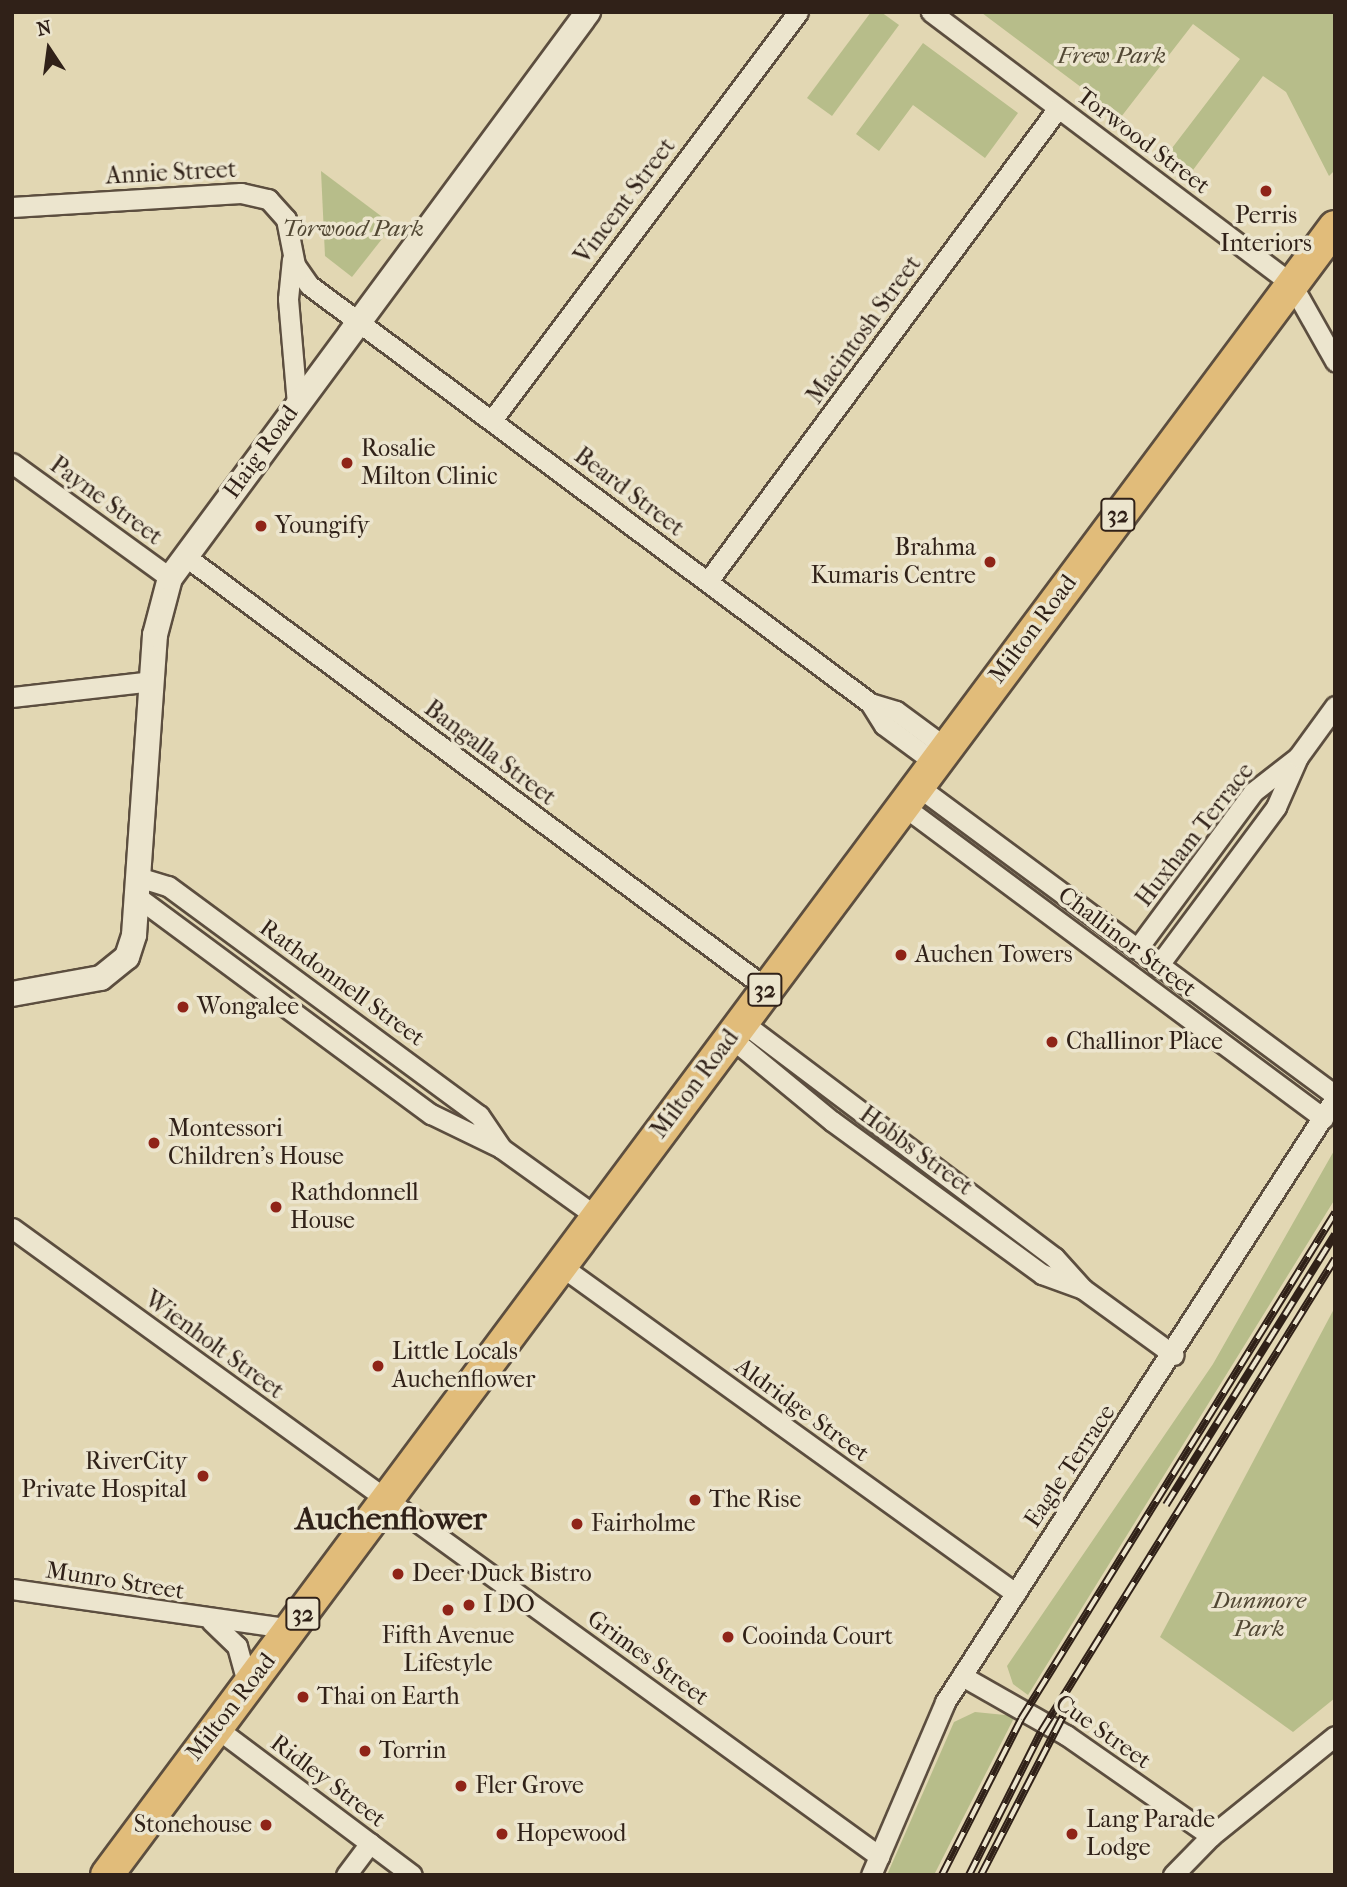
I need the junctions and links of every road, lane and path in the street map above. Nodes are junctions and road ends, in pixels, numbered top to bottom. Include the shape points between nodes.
1 (588, 12) edge
2 (798, 12) edge
3 (931, 12) edge
4 (1058, 108) junction
5 (12, 206) edge
6 (1335, 228) edge
7 (293, 254) junction
8 (1291, 283) junction
9 (357, 323) junction
10 (1335, 361) edge
11 (297, 404) junction
12 (492, 420) junction
13 (12, 463) edge
14 (185, 556) junction
15 (170, 578) junction
16 (708, 581) junction
17 (152, 681) junction
18 (12, 697) edge
19 (1335, 706) edge
20 (1298, 757) junction
21 (924, 775) junction
22 (137, 886) junction
23 (1137, 949) junction
24 (1158, 965) junction
25 (766, 988) junction
26 (12, 994) edge
27 (736, 1029) junction
28 (1335, 1096) edge
29 (1323, 1118) junction
30 (501, 1148) junction
31 (597, 1217) junction
32 (12, 1228) edge
33 (561, 1266) junction
34 (1174, 1355) junction
35 (388, 1500) junction
36 (12, 1589) edge
37 (1015, 1594) junction
38 (211, 1621) junction
39 (292, 1629) junction
40 (962, 1676) junction
41 (248, 1686) junction
42 (215, 1727) junction
43 (1335, 1736) edge
44 (1211, 1836) junction
45 (370, 1843) junction
46 (879, 1856) junction
47 (107, 1875) edge
48 (346, 1875) edge
49 (412, 1875) edge
50 (871, 1875) edge
51 (1173, 1875) edge

1 - 9 street, Haig Road
2 - 12 street, Vincent Street
3 - 4 street, Torwood Street
4 - 8 street, Torwood Street
4 - 16 street, Macintosh Street
5 - 7 street, Annie Street via 251,194 268,199 284,214
6 - 8 main road, Milton Road / 32
7 - 9 street, Annie Street via 303,280
7 - 11 street, Annie Street via 288,299
8 - 10 street
8 - 21 main road, Milton Road / 32
9 - 11 street, Haig Road
9 - 12 street, Beard Street
11 - 14 street, Haig Road
12 - 16 street, Beard Street
13 - 15 street, Payne Street
14 - 15 street, Haig Road
14 - 25 street, Bangalla Street
15 - 17 street, Haig Road via 158,615
16 - 21 street, Beard Street via 870,703
17 - 18 street
17 - 22 street, Haig Road
19 - 20 street, Huxham Terrace
20 - 23 street, Huxham Terrace via 1253,792
20 - 24 street, Huxham Terrace via 1276,807
21 - 23 street, Challinor Street
21 - 25 main road, Milton Road / 32
21 - 29 street, Challinor Street
22 - 26 street, Haig Road via 133,943 121,965 92,981
22 - 30 street, Rathdonnell Street via 431,1114
22 - 30 street, Rathdonnell Street via 168,886 448,1092 489,1125
23 - 24 street, Challinor Street
24 - 28 street, Challinor Street
25 - 27 main road, Milton Road / 32
27 - 31 main road, Milton Road / 32
27 - 34 street, Hobbs Street via 1054,1257 1083,1289
28 - 29 street, Eagle Terrace
29 - 34 street, Eagle Terrace
30 - 31 street, Rathdonnell Street
31 - 33 main road, Milton Road / 32
32 - 35 street, Wienholt Street
33 - 35 main road, Milton Road / 32
33 - 37 street, Aldridge Street
34 - 37 street, Eagle Terrace
35 - 39 main road, Milton Road / 32
35 - 46 street, Grimes Street
36 - 38 street, Munro Street
37 - 40 street, Eagle Terrace
38 - 39 street, Munro Street via 241,1618
38 - 41 street, Munro Street via 237,1646
39 - 41 main road, Milton Road / 32
40 - 44 street, Cue Street via 1066,1735
40 - 46 street, Eagle Terrace via 931,1728
41 - 42 main road, Milton Road / 32
42 - 45 street, Ridley Street
42 - 47 main road, Milton Road / 32
43 - 44 street
44 - 51 street
45 - 48 street
45 - 49 street, Ridley Street
46 - 50 street, Eagle Terrace

